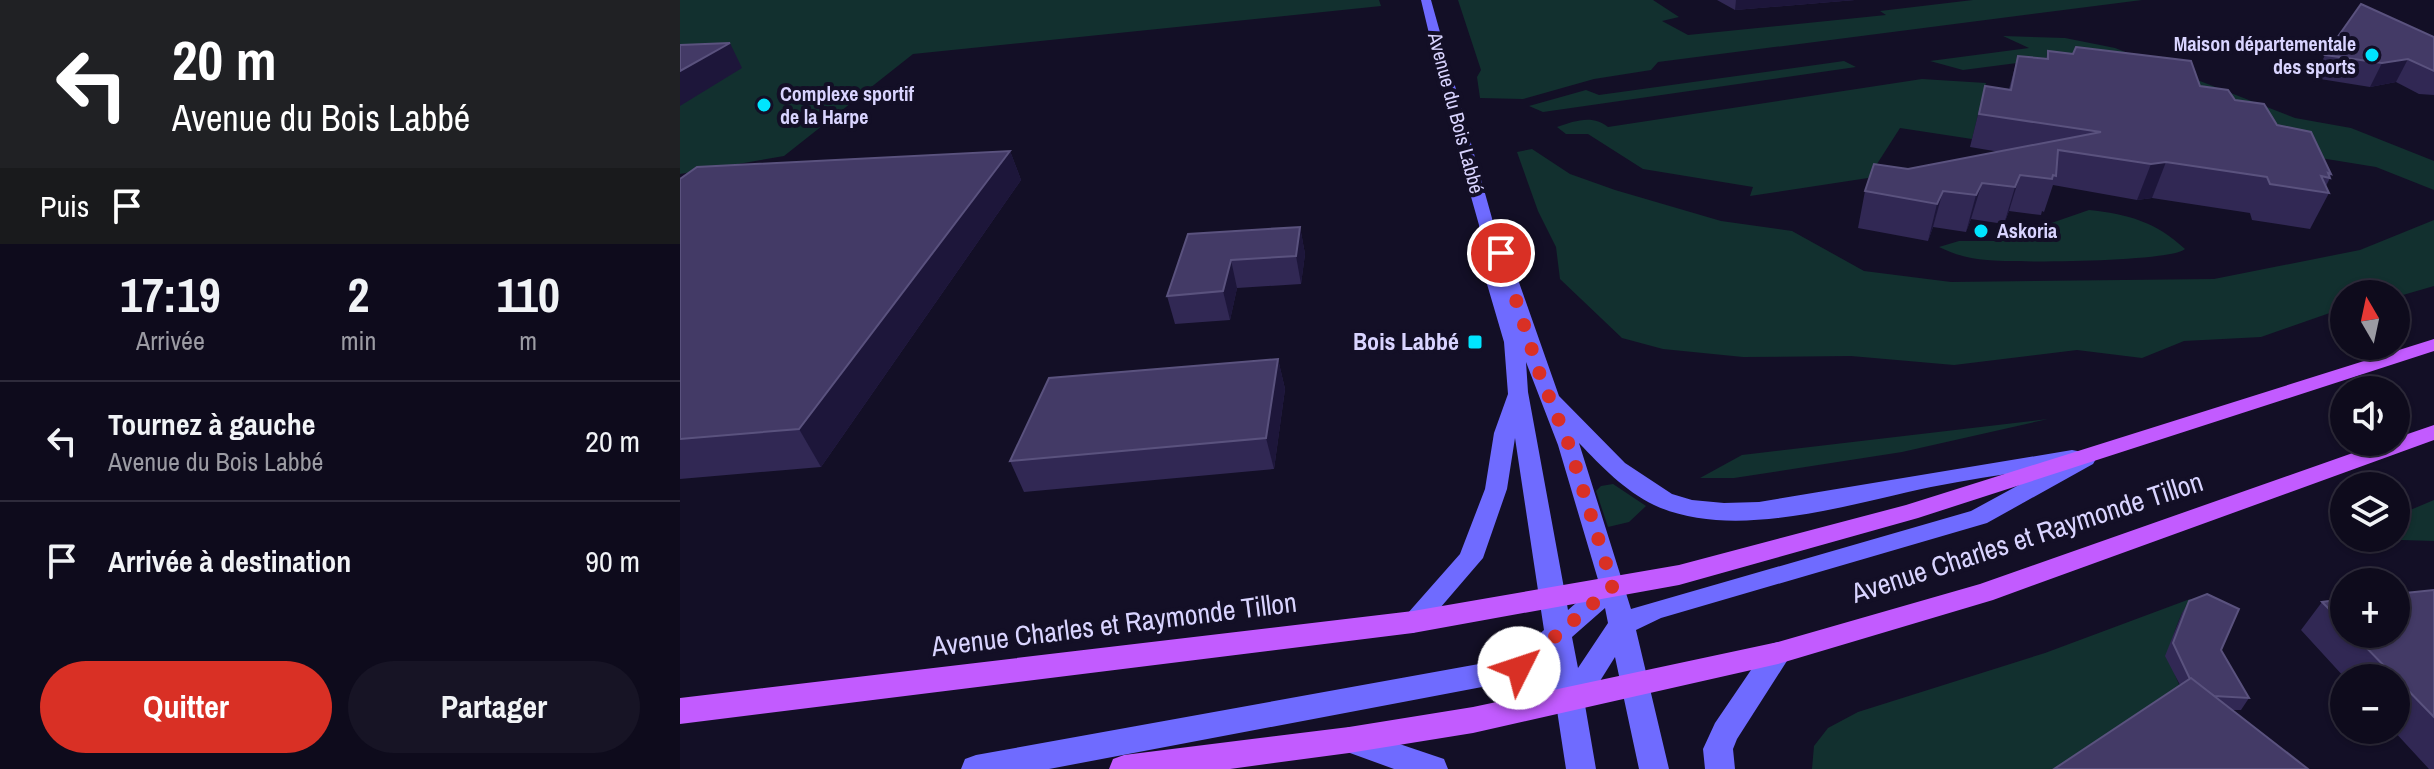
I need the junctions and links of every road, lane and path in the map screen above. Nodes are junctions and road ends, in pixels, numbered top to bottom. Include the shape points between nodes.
1 (1426, 0) edge
2 (1487, 225) junction
3 (2434, 345) edge
4 (1518, 392) junction
5 (1551, 400) junction
6 (2434, 432) edge
7 (2095, 453) junction
8 (1613, 586) junction
9 (1554, 597) junction
10 (1413, 622) junction
11 (1621, 625) junction
12 (1561, 632) junction
13 (1778, 653) junction
14 (1635, 686) junction
15 (1572, 700) junction
16 (680, 711) edge
17 (1349, 740) junction
18 (976, 769) edge
19 (1124, 769) edge
20 (1433, 769) edge
21 (1581, 769) edge
22 (1654, 769) edge
23 (1720, 769) edge

1 - 2 street, Avenue du Bois Labbé
2 - 4 street, Avenue du Bois Labbé via 1491,271 1513,339
2 - 5 street, Avenue du Bois Labbé via 1496,236
3 - 7 main road, Avenue Charles et Raymonde Tillon
4 - 9 street, Avenue du Bois Labbé
4 - 10 street, Avenue du Bois Labbé via 1496,489 1471,558
5 - 7 street, Avenue Charles et Raymonde Tillon via 1646,490 1678,506 1709,513 1790,505
5 - 8 street, Avenue du Bois Labbé
6 - 13 main road, Avenue Charles et Raymonde Tillon via 1984,593
7 - 8 main road, Avenue Charles et Raymonde Tillon via 1700,570
7 - 11 street, Avenue Charles et Raymonde Tillon via 1979,517 1675,604
8 - 9 main road, Avenue Charles et Raymonde Tillon
8 - 11 street
8 - 12 street
9 - 10 main road, Avenue Charles et Raymonde Tillon
9 - 12 street
10 - 16 main road, Avenue Charles et Raymonde Tillon
11 - 14 street
11 - 15 street
12 - 15 street
12 - 18 street via 1519,668
13 - 14 main road, Avenue Charles et Raymonde Tillon
13 - 23 street via 1725,732 1718,749
14 - 15 main road, Avenue Charles et Raymonde Tillon
14 - 22 street
15 - 17 main road, Avenue Charles et Raymonde Tillon
15 - 21 street
17 - 19 main road, Avenue Charles et Raymonde Tillon
17 - 20 street

